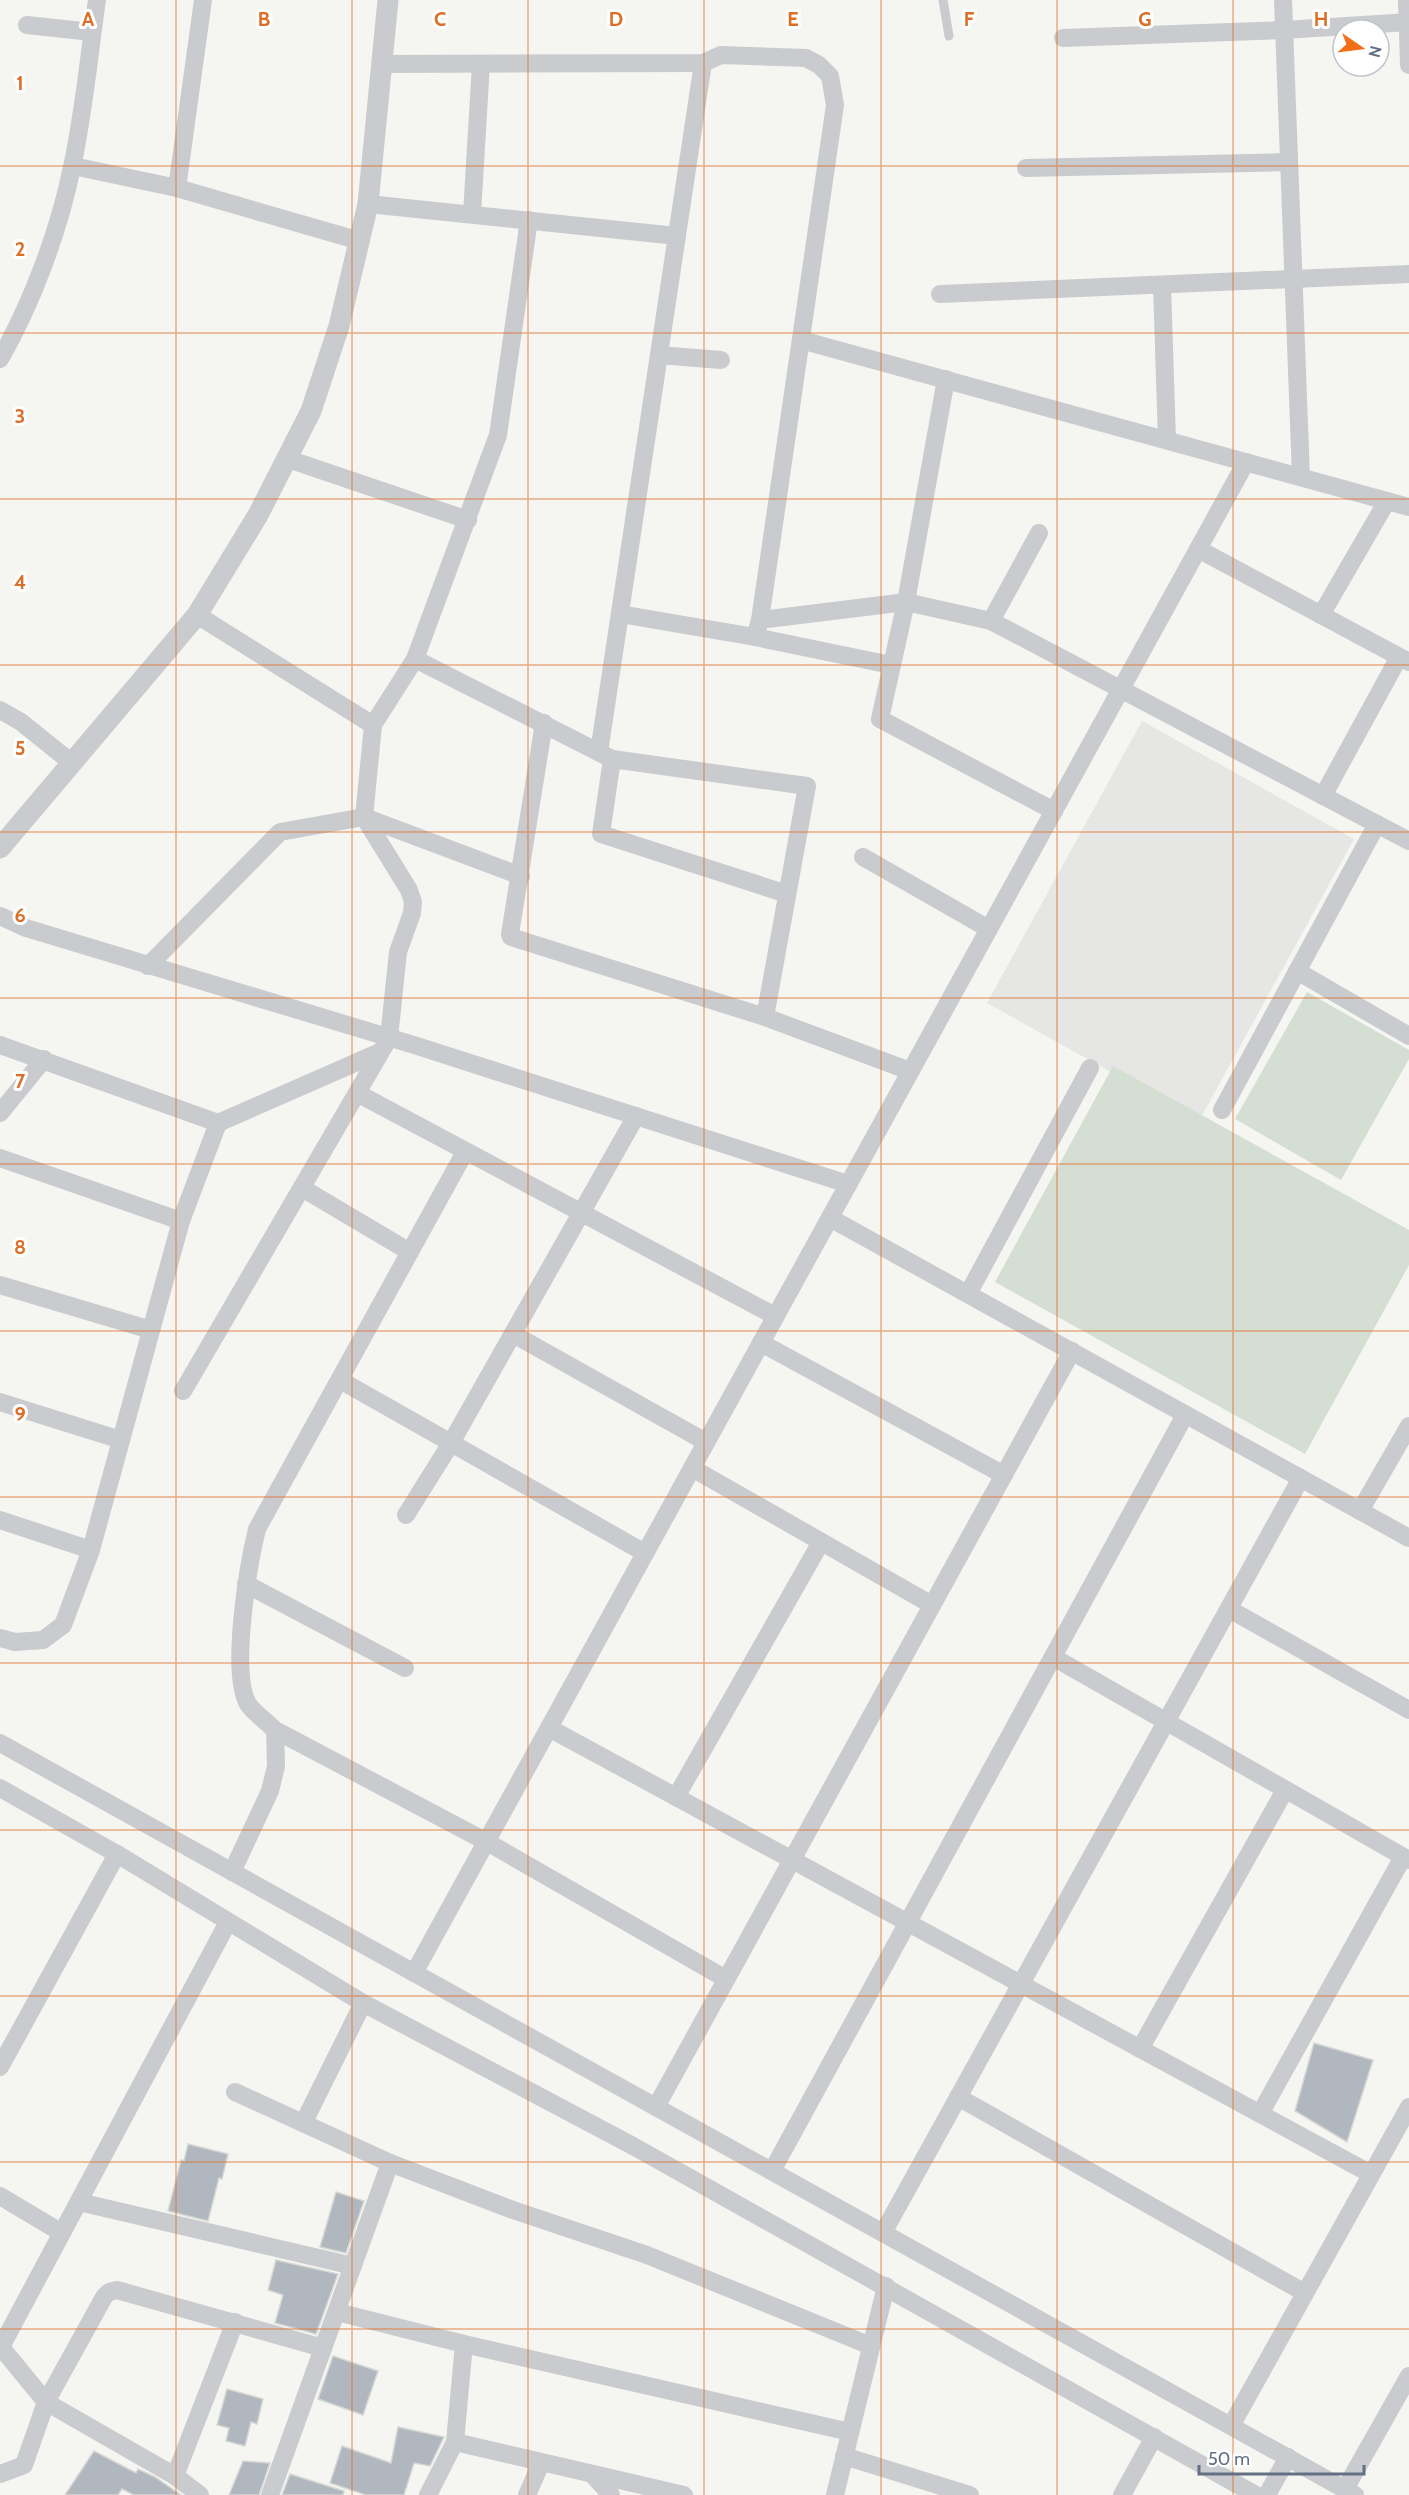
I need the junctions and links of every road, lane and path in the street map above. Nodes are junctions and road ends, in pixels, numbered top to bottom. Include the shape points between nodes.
1 (97, 0) edge
2 (203, 0) edge
3 (388, 0) edge
4 (944, 0) edge
5 (1283, 0) edge
6 (1407, 0) edge
7 (1408, 22) edge
8 (27, 25) dead end
9 (1284, 30) junction
10 (93, 32) junction
11 (949, 36) dead end
12 (1063, 38) dead end
13 (703, 63) junction
14 (382, 64) junction
15 (481, 64) junction
16 (1409, 65) edge
17 (1289, 162) junction
18 (73, 166) junction
19 (1026, 168) dead end
20 (177, 188) junction
21 (368, 204) junction
22 (472, 214) junction
23 (529, 220) junction
24 (677, 236) junction
25 (360, 241) junction
26 (1409, 274) edge
27 (1293, 279) junction
28 (1162, 285) junction
29 (940, 294) dead end
30 (801, 340) junction
31 (659, 355) junction
32 (0, 359) edge
33 (721, 360) dead end
34 (945, 379) junction
35 (1167, 440) junction
36 (288, 459) junction
37 (1246, 462) junction
38 (1301, 477) junction
39 (1387, 501) junction
40 (1409, 507) edge
41 (468, 520) junction
42 (1039, 533) dead end
43 (1198, 549) junction
44 (906, 602) junction
45 (620, 614) junction
46 (197, 615) junction
47 (1321, 615) junction
48 (991, 621) junction
49 (758, 628) junction
50 (415, 659) junction
51 (1404, 660) edge
52 (891, 665) junction
53 (1120, 690) junction
54 (0, 710) edge
55 (544, 723) junction
56 (373, 725) junction
57 (606, 755) junction
58 (72, 763) junction
59 (1323, 796) junction
60 (1054, 811) junction
61 (364, 817) junction
62 (1377, 824) junction
63 (1409, 841) edge
64 (0, 848) edge
65 (863, 857) dead end
66 (520, 876) junction
67 (787, 894) junction
68 (0, 916) edge
69 (989, 929) junction
70 (148, 966) junction
71 (1297, 971) junction
72 (765, 1017) junction
73 (1409, 1036) edge
74 (0, 1045) edge
75 (384, 1045) junction
76 (44, 1059) junction
77 (1090, 1068) dead end
78 (910, 1071) junction
79 (357, 1093) junction
80 (1222, 1110) dead end
81 (0, 1113) edge
82 (636, 1116) junction
83 (218, 1123) junction
84 (465, 1152) junction
85 (0, 1158) edge
86 (848, 1184) junction
87 (302, 1188) junction
88 (581, 1213) junction
89 (830, 1218) junction
90 (181, 1221) junction
91 (410, 1252) junction
92 (0, 1285) edge
93 (968, 1294) junction
94 (776, 1316) junction
95 (151, 1330) junction
96 (513, 1334) junction
97 (761, 1343) junction
98 (1072, 1351) junction
99 (340, 1380) junction
100 (183, 1391) dead end
101 (0, 1402) edge
102 (1185, 1414) junction
103 (1409, 1426) edge
104 (121, 1440) junction
105 (706, 1442) junction
106 (451, 1443) junction
107 (692, 1468) junction
108 (1004, 1474) junction
109 (1301, 1478) junction
110 (1360, 1511) junction
111 (406, 1515) dead end
112 (0, 1520) edge
113 (1409, 1538) edge
114 (821, 1542) junction
115 (91, 1550) junction
116 (645, 1553) junction
117 (246, 1584) junction
118 (932, 1605) junction
119 (1228, 1609) junction
120 (0, 1638) edge
121 (1053, 1657) junction
122 (405, 1668) dead end
123 (1409, 1710) edge
124 (1166, 1722) junction
125 (549, 1728) junction
126 (274, 1730) junction
127 (0, 1743) edge
128 (1285, 1790) junction
129 (2, 1794) edge
130 (676, 1797) junction
131 (487, 1842) junction
132 (117, 1854) junction
133 (1406, 1858) edge
134 (792, 1859) junction
135 (232, 1872) junction
136 (228, 1922) junction
137 (908, 1923) junction
138 (414, 1973) junction
139 (726, 1979) junction
140 (1021, 1984) junction
141 (363, 2003) junction
142 (1140, 2049) junction
143 (0, 2067) edge
144 (235, 2092) dead end
145 (958, 2097) junction
146 (656, 2107) junction
147 (1409, 2107) edge
148 (1260, 2114) junction
149 (304, 2122) junction
150 (390, 2163) junction
151 (772, 2171) junction
152 (1371, 2174) junction
153 (0, 2196) edge
154 (79, 2202) junction
155 (883, 2233) junction
156 (62, 2234) junction
157 (353, 2266) junction
158 (886, 2286) junction
159 (1305, 2293) junction
160 (337, 2312) junction
161 (235, 2322) junction
162 (464, 2344) junction
163 (871, 2346) junction
164 (1, 2347) edge
165 (324, 2348) junction
166 (1409, 2376) edge
167 (46, 2402) junction
168 (1231, 2426) junction
169 (850, 2432) junction
170 (1154, 2437) junction
171 (455, 2442) junction
172 (844, 2456) junction
173 (1288, 2457) junction
174 (541, 2463) junction
175 (0, 2474) edge
176 (592, 2474) junction
177 (175, 2476) junction
178 (1350, 2492) edge
179 (200, 2495) edge
180 (270, 2495) edge
181 (428, 2495) edge
182 (527, 2495) edge
183 (611, 2495) edge
184 (684, 2495) edge
185 (835, 2495) edge
186 (970, 2495) edge
187 (1122, 2495) edge
188 (1256, 2495) edge
189 (1267, 2495) edge

1 - 10 street
2 - 20 street
3 - 14 street
4 - 11 lane
5 - 9 street
6 - 7 street
7 - 9 street
7 - 16 street
8 - 10 street
9 - 12 street
9 - 17 street
10 - 18 street
13 - 15 street
13 - 24 street
13 - 30 street via 721,55 806,58 830,76 835,105
14 - 15 street
14 - 21 street
15 - 22 street
17 - 19 street
17 - 27 street
18 - 20 street
18 - 32 street via 39,276
20 - 25 street
21 - 22 street
21 - 25 street
22 - 23 street
23 - 24 street
23 - 41 street via 498,435
24 - 31 street
25 - 36 street via 339,326 314,400
26 - 27 street
27 - 28 street
27 - 38 street
28 - 29 street
28 - 35 street
30 - 34 street
30 - 49 street
31 - 33 street
31 - 45 street
34 - 35 street
34 - 44 street
35 - 37 street
36 - 41 street
36 - 46 street
37 - 38 street
37 - 43 street
38 - 39 street
39 - 40 street
39 - 47 street
41 - 50 street
42 - 48 street
43 - 47 street
43 - 53 street
44 - 48 street
44 - 49 street
44 - 52 street
45 - 49 street
45 - 57 street
46 - 56 street
46 - 58 street
47 - 51 street
48 - 53 street
49 - 52 street
50 - 55 street
50 - 56 street
51 - 59 street
52 - 60 street via 880,718
53 - 59 street
53 - 60 street
54 - 58 street
55 - 57 street
55 - 66 street
56 - 61 street
57 - 67 street via 601,834
57 - 67 street via 807,786
58 - 64 street
59 - 62 street
60 - 69 street
61 - 66 street
61 - 70 street via 280,832
61 - 75 street via 413,902 398,952
62 - 63 street
62 - 71 street
65 - 69 street
66 - 72 street via 512,937
67 - 72 street
68 - 70 street via 26,928
69 - 78 street
70 - 75 street
71 - 73 street
71 - 80 street
72 - 78 street
74 - 76 street
75 - 79 street
75 - 82 street
75 - 83 street
76 - 81 street
76 - 83 street
77 - 93 street
78 - 86 street
79 - 84 street
79 - 87 street
82 - 86 street
82 - 88 street
83 - 90 street
84 - 88 street
84 - 91 street
85 - 90 street
86 - 89 street
87 - 91 street
87 - 100 street
88 - 94 street
88 - 96 street
89 - 93 street
89 - 94 street
90 - 95 street
91 - 99 street
92 - 95 street
93 - 98 street
94 - 97 street
95 - 104 street
96 - 105 street
96 - 106 street
97 - 105 street
97 - 108 street
98 - 102 street
98 - 108 street
99 - 106 street
99 - 117 street via 257,1530
101 - 104 street
102 - 109 street
102 - 121 street
103 - 110 street
104 - 115 street
105 - 107 street
106 - 111 street
106 - 116 street
107 - 114 street
107 - 116 street
108 - 118 street
109 - 110 street
109 - 119 street
110 - 113 street
112 - 115 street
114 - 118 street
114 - 130 street
115 - 120 street via 63,1625 43,1640 15,1642
116 - 125 street
117 - 122 street
117 - 126 street via 239,1678 248,1704
118 - 134 street
119 - 123 street
119 - 124 street
121 - 124 street
121 - 137 street
124 - 128 street
124 - 140 street
125 - 130 street
125 - 131 street
126 - 131 street
126 - 135 street via 276,1766 270,1791
127 - 135 street
128 - 133 street
128 - 142 street
129 - 132 street
130 - 134 street
131 - 138 street
131 - 139 street
132 - 136 street
132 - 143 street
133 - 148 street
134 - 137 street
134 - 139 street
135 - 138 street
136 - 141 street
136 - 154 street
137 - 140 street
137 - 151 street
138 - 146 street
139 - 146 street
140 - 142 street
140 - 145 street
141 - 149 street
141 - 158 street
142 - 148 street
144 - 149 street
145 - 155 street
145 - 159 street
146 - 151 street
147 - 152 street
148 - 152 street
149 - 150 street
150 - 157 street
150 - 163 street via 513,2210 647,2254
151 - 155 street
152 - 159 street
153 - 156 street
154 - 156 street
154 - 157 street
155 - 168 street
156 - 164 street
157 - 160 street
158 - 163 street
158 - 170 street
159 - 168 street
160 - 162 street
160 - 165 street
161 - 165 street
161 - 167 street via 117,2290 109,2292
161 - 177 street
162 - 169 street
162 - 171 street
163 - 169 street
164 - 167 street
165 - 180 street
166 - 178 street
167 - 175 street via 24,2465
167 - 177 street
168 - 173 street
169 - 172 street
170 - 187 street
170 - 188 street
171 - 174 street
171 - 181 street
172 - 185 street
172 - 186 street
173 - 178 street
173 - 189 street
174 - 176 street
174 - 182 street
176 - 183 street
176 - 184 street
177 - 179 street

